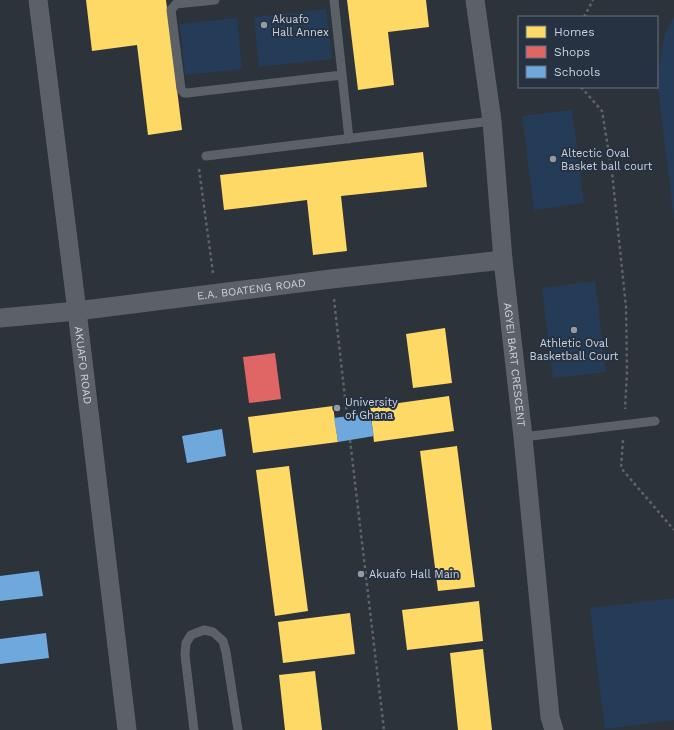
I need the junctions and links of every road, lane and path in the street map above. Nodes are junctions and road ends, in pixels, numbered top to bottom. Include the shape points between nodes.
1 (38, 0) edge
2 (215, 0) edge
3 (334, 0) edge
4 (475, 0) edge
5 (593, 0) edge
6 (585, 16) edge
7 (342, 75) junction
8 (582, 88) edge
9 (492, 121) junction
10 (349, 138) junction
11 (206, 156) joint
12 (504, 260) junction
13 (331, 279) junction
14 (216, 293) junction
15 (77, 310) junction
16 (0, 318) edge
17 (347, 416) dead end
18 (655, 421) dead end
19 (624, 425) junction
20 (523, 437) junction
21 (350, 440) dead end
22 (674, 530) edge
23 (127, 730) edge
24 (194, 730) edge
25 (238, 730) edge
26 (384, 730) edge
27 (554, 730) edge

1 - 15 street, AKUAFO ROAD
2 - 7 lane via 176,4 171,10 181,89 184,93
3 - 7 lane
4 - 9 street, AGYEI BART CRESCENT
5 - 6 path
7 - 10 lane
8 - 19 path via 602,111 612,172 626,306 627,372
9 - 10 lane
9 - 12 street, AGYEI BART CRESCENT
10 - 11 lane
11 - 14 path via 199,162 199,168
12 - 13 street, E.A. BOATENG ROAD
12 - 20 street, AGYEI BART CRESCENT
13 - 14 street, E.A. BOATENG ROAD
13 - 17 path
14 - 15 street, E.A. BOATENG ROAD
15 - 16 street, E.A. BOATENG ROAD
15 - 23 street, AKUAFO ROAD
18 - 19 lane
19 - 20 lane
19 - 22 path via 621,468
20 - 27 street, AGYEI BART CRESCENT via 550,717
21 - 26 path
24 - 25 lane via 185,656 186,643 191,635 204,630 213,632 223,640

